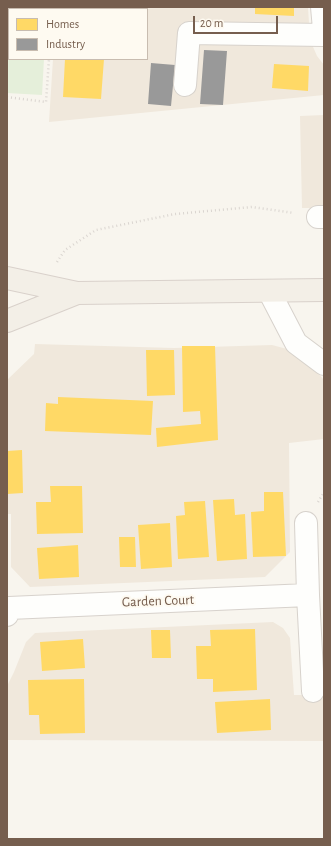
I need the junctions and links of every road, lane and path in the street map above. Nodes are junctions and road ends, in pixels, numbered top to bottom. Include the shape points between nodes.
1 (322, 7) edge
2 (324, 29) edge
3 (324, 35) edge
4 (49, 60) edge
5 (184, 85) dead end
6 (7, 98) edge
7 (321, 217) edge
8 (7, 278) edge
9 (41, 285) junction
10 (324, 290) edge
11 (269, 291) junction
12 (77, 293) junction
13 (7, 321) edge
14 (324, 364) edge
15 (306, 523) dead end
16 (308, 595) junction
17 (8, 609) edge
18 (313, 691) dead end

1 - 2 street
3 - 5 street via 189,33
4 - 6 path via 46,102
7 - 9 path via 252,208 175,214 96,230 65,250
8 - 9 main road
9 - 12 main road
10 - 11 main road
11 - 12 main road
11 - 14 street via 296,343
12 - 13 main road
15 - 16 street
16 - 17 street, Garden Court
16 - 18 street

